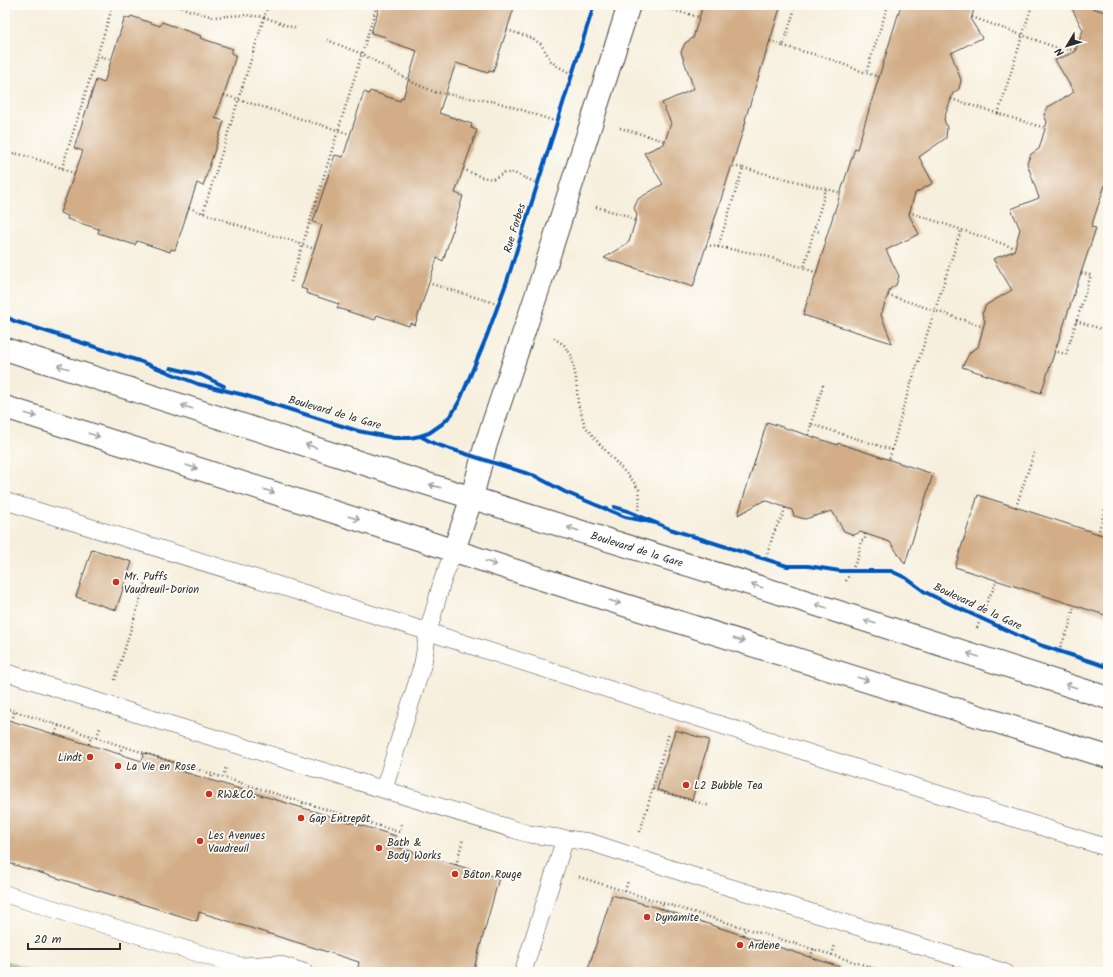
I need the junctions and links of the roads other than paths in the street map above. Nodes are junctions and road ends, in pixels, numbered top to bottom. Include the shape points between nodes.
1 (629, 5) edge
2 (5, 349) edge
3 (5, 407) edge
4 (472, 497) junction
5 (5, 501) edge
6 (454, 550) junction
7 (428, 632) junction
8 (5, 672) edge
9 (1108, 698) edge
10 (1108, 757) edge
11 (384, 789) junction
12 (565, 839) junction
13 (1108, 848) edge
14 (5, 894) edge
15 (304, 972) edge
16 (523, 972) edge
17 (1004, 972) edge

1 - 4 main road via 485,448
4 -> 2 main road, Boulevard de la Gare
3 -> 6 main road
4 - 6 main road
9 -> 4 main road, Boulevard de la Gare
5 - 7 lane
6 - 7 lane
6 -> 10 main road
7 - 11 lane via 423,663
7 - 13 lane
8 - 11 lane
11 - 12 lane via 529,834
12 - 16 lane
12 - 17 lane via 590,842
14 - 15 lane via 240,966 278,964

